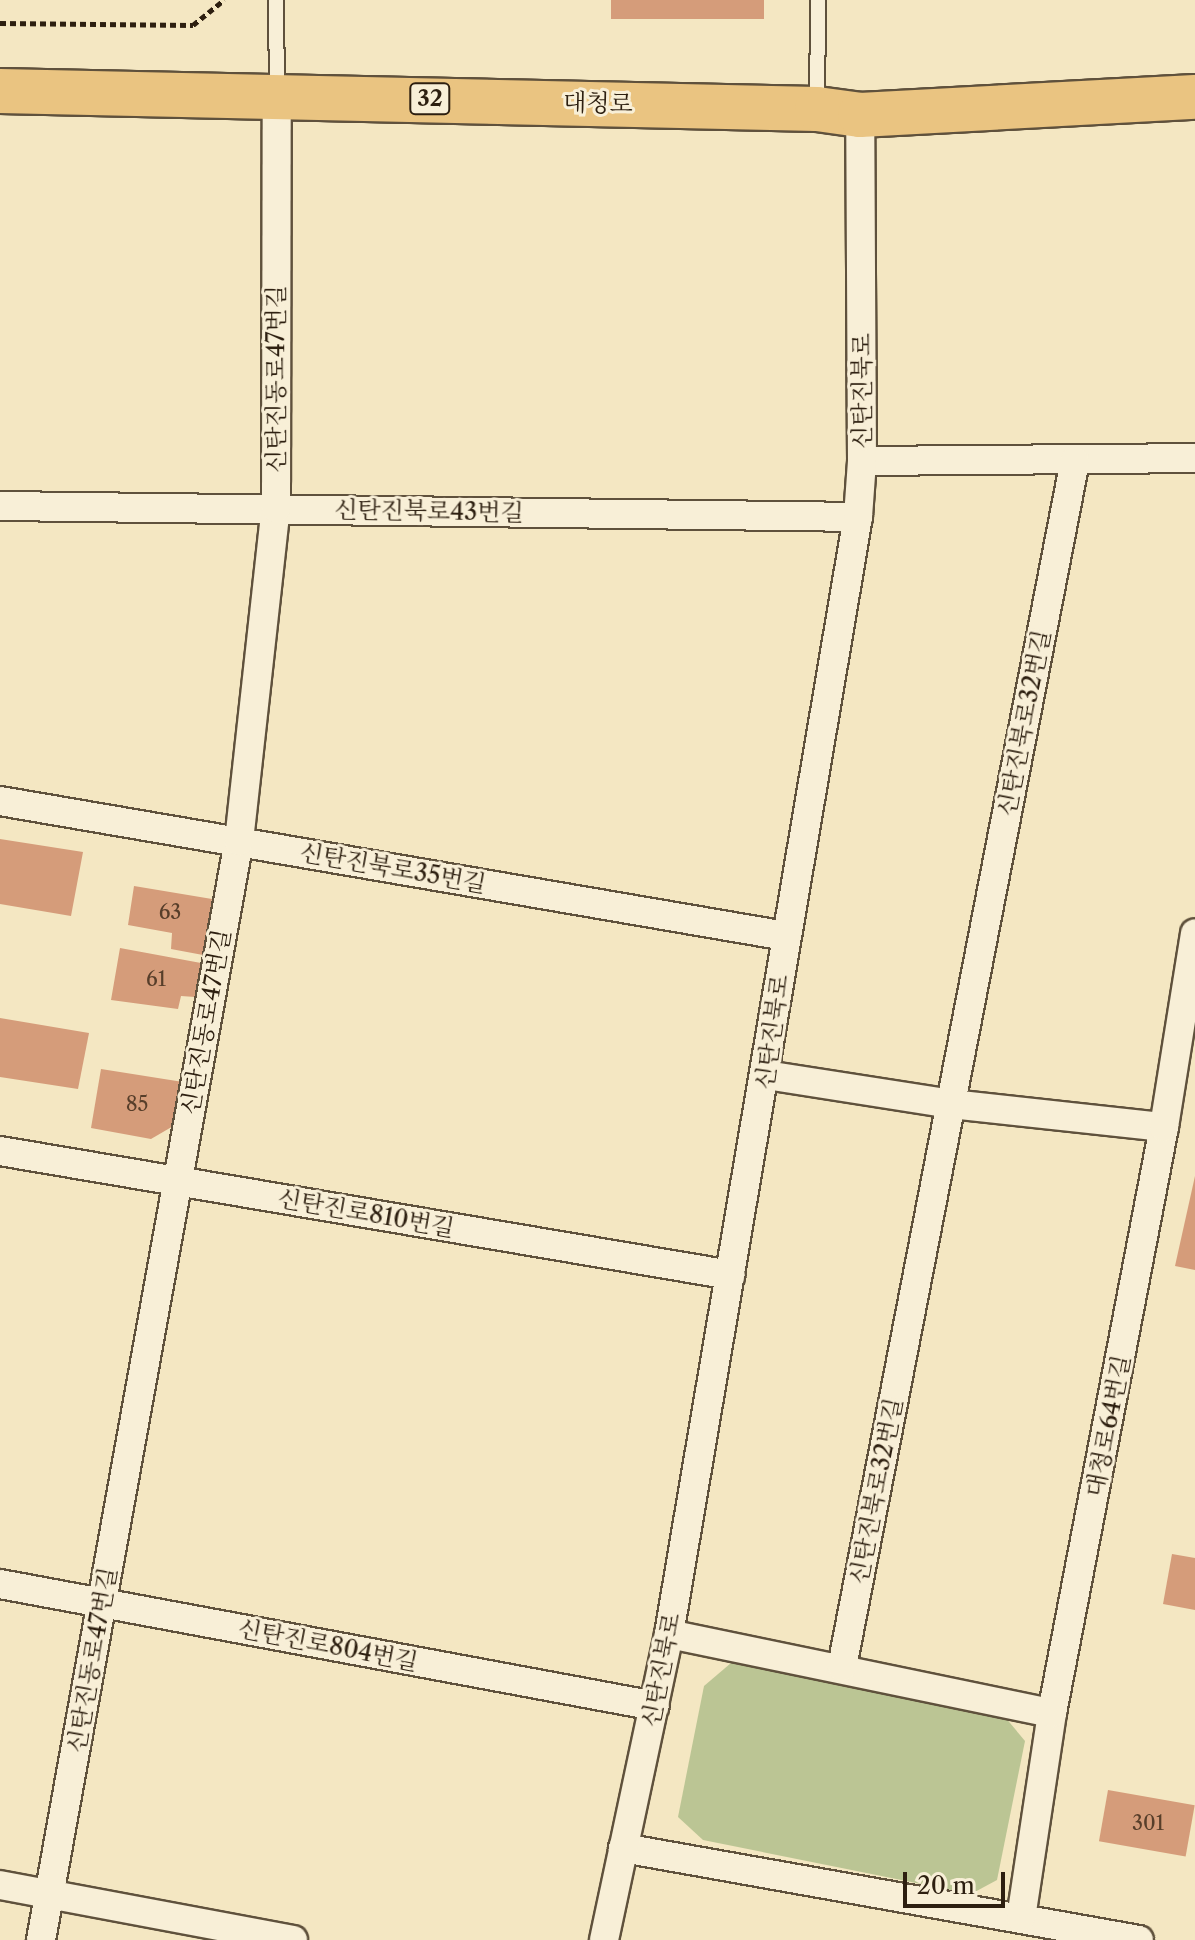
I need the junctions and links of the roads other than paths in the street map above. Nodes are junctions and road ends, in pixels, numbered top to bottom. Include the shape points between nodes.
1 (276, 0) edge
2 (818, 0) edge
3 (0, 91) edge
4 (277, 95) junction
5 (1195, 97) edge
6 (817, 109) junction
7 (860, 115) junction
8 (1195, 458) edge
9 (862, 461) junction
10 (1075, 461) junction
11 (0, 506) edge
12 (276, 508) junction
13 (858, 517) junction
14 (0, 801) edge
15 (239, 841) junction
16 (1195, 933) edge
17 (786, 936) junction
18 (766, 1075) junction
19 (951, 1104) junction
20 (1164, 1127) junction
21 (0, 1151) edge
22 (177, 1181) junction
23 (731, 1275) junction
24 (0, 1584) edge
25 (102, 1603) junction
26 (669, 1634) junction
27 (842, 1667) junction
28 (655, 1706) junction
29 (1052, 1713) junction
30 (623, 1848) junction
31 (0, 1885) edge
32 (50, 1893) junction
33 (1021, 1918) junction
34 (41, 1940) edge
35 (293, 1940) edge
36 (604, 1940) edge
37 (1139, 1940) edge

1 - 4 lane
2 - 6 lane
3 - 4 main road, 대청로 / 32
4 - 6 main road, 대청로 / 32
4 - 12 street, 신탄진동로47번길
5 - 7 main road, 대청로 / 32
6 - 7 main road, 대청로 / 32
7 - 9 street, 신탄진북로
8 - 10 street
9 - 10 street
9 - 13 street, 신탄진북로
10 - 19 street, 신탄진북로32번길
11 - 12 street, 신탄진북로43번길
12 - 13 street, 신탄진북로43번길
12 - 15 street, 신탄진동로47번길
13 - 17 street, 신탄진북로
14 - 15 street, 신탄진북로35번길
15 - 17 street, 신탄진북로35번길
15 - 22 street, 신탄진동로47번길
16 - 20 street, 대청로64번길
17 - 18 street, 신탄진북로
18 - 19 street
18 - 23 street, 신탄진북로
19 - 20 street
19 - 27 street, 신탄진북로32번길
20 - 29 street, 대청로64번길
21 - 22 street, 신탄진로810번길
22 - 23 street, 신탄진로810번길
22 - 25 street, 신탄진동로47번길
23 - 26 street, 신탄진북로
24 - 25 street, 신탄진로804번길
25 - 28 street, 신탄진로804번길
25 - 32 street, 신탄진동로47번길
26 - 27 street
26 - 28 street, 신탄진북로
27 - 29 street
28 - 30 street, 신탄진북로
29 - 33 street, 대청로64번길
30 - 33 street
30 - 36 street, 신탄진북로
31 - 32 street
32 - 34 street, 신탄진동로47번길
32 - 35 street
33 - 37 street

